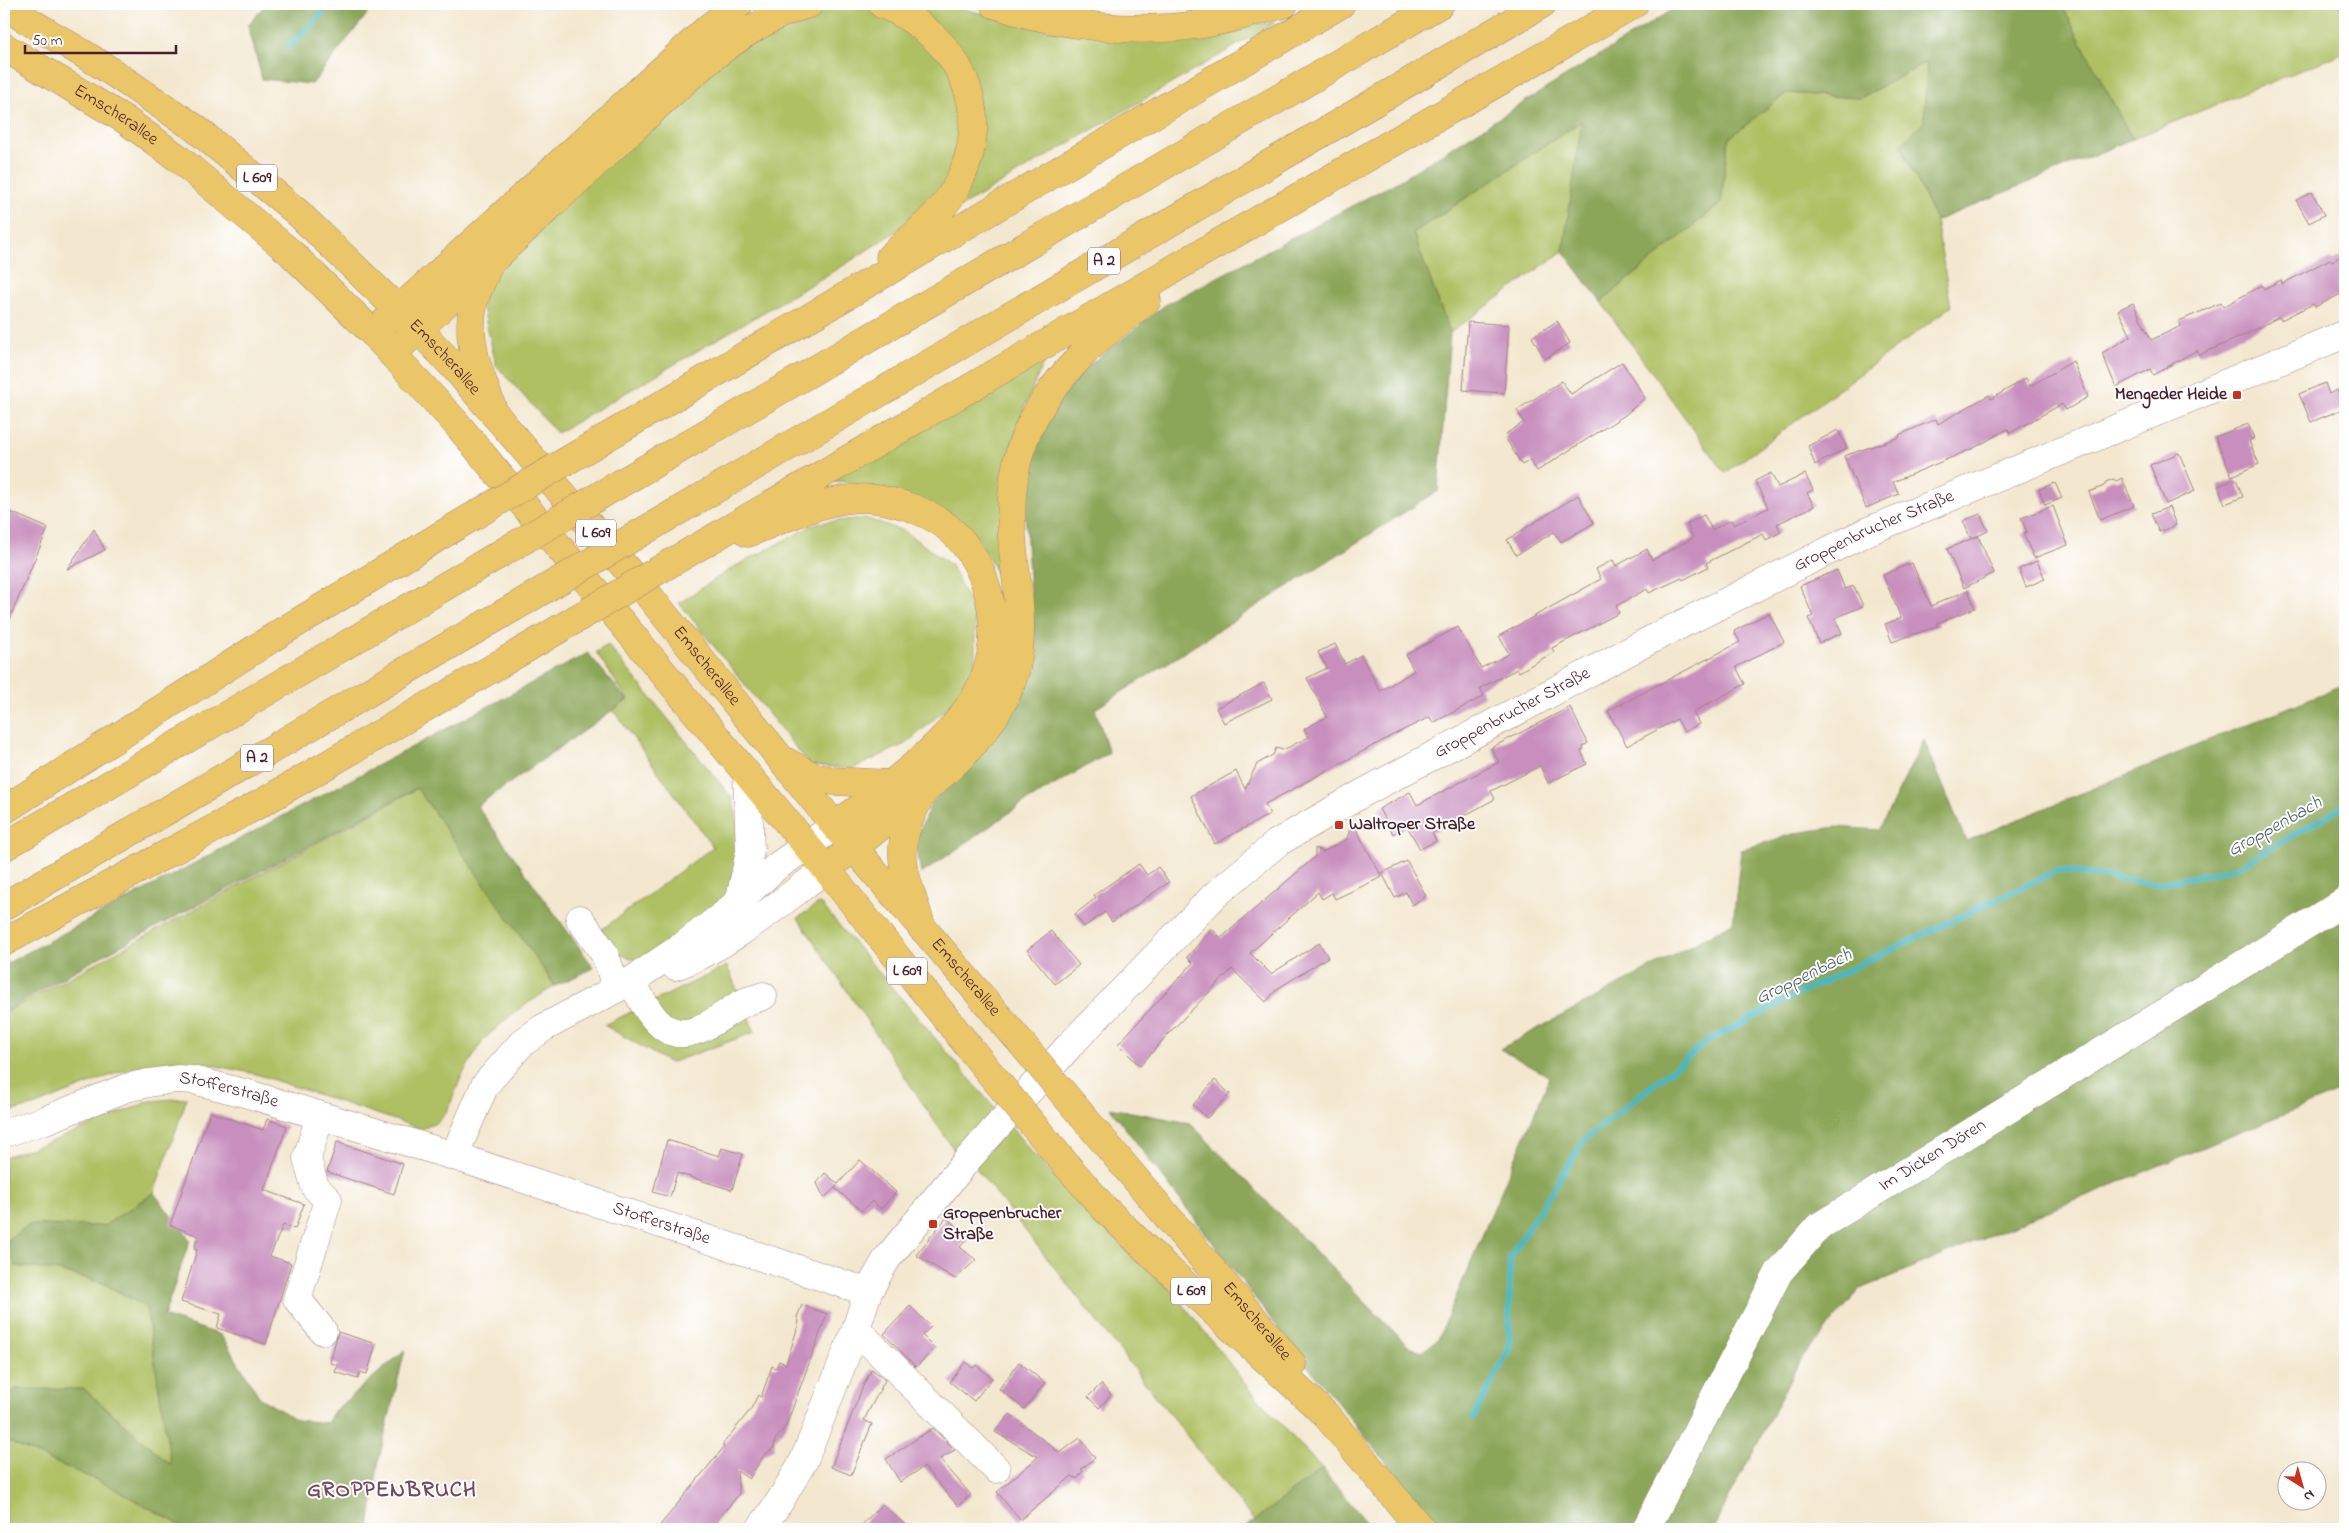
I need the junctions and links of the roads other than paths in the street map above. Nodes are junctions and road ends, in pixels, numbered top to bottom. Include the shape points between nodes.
1 (739, 4) edge
2 (809, 4) edge
3 (882, 4) edge
4 (994, 4) edge
5 (1284, 4) edge
6 (1341, 4) edge
7 (1440, 4) edge
8 (1542, 4) edge
9 (1634, 4) edge
10 (4, 6) edge
11 (4, 47) edge
12 (1208, 249) junction
13 (492, 259) junction
14 (856, 290) junction
15 (399, 310) junction
16 (418, 329) junction
17 (373, 333) junction
18 (2345, 334) edge
19 (392, 354) junction
20 (495, 415) junction
21 (693, 553) junction
22 (783, 760) junction
23 (747, 774) junction
24 (891, 784) junction
25 (924, 790) junction
26 (4, 810) edge
27 (835, 826) junction
28 (4, 847) edge
29 (808, 847) junction
30 (854, 848) junction
31 (826, 869) junction
32 (740, 899) junction
33 (2345, 900) edge
34 (4, 906) edge
35 (580, 919) dead end
36 (922, 928) junction
37 (4, 942) edge
38 (624, 984) junction
39 (763, 996) dead end
40 (320, 1116) junction
41 (4, 1133) edge
42 (454, 1156) junction
43 (868, 1292) junction
44 (856, 1328) junction
45 (323, 1331) dead end
46 (1326, 1415) junction
47 (996, 1468) dead end
48 (760, 1529) edge
49 (1421, 1529) edge
50 (1646, 1529) edge

1 - 15 main road via 707,29
2 - 13 main road via 758,25 715,55
3 - 14 main road via 925,28 957,65 967,88 973,140 968,162 955,190 939,210
4 - 5 main road via 1049,19 1102,27 1150,28 1204,24
6 - 14 main road
7 - 28 main road, bridge
8 - 34 main road, A 2, bridge
9 - 12 main road
10 - 15 main road, Emscherallee / L 609 via 100,64 195,128 297,212
11 - 17 main road, Emscherallee / L 609 via 124,119 178,158 291,252
12 - 21 main road
12 - 25 main road via 1082,355 1035,412 1025,432 1011,490 1011,533 1020,605 1014,676 1002,704 983,734 949,770
13 - 16 main road
13 - 20 main road via 473,304 469,333 473,356
14 - 26 main road, bridge via 280,633
15 - 16 main road, Emscherallee / L 609
15 - 17 main road
16 - 19 main road
16 - 20 main road, Emscherallee / L 609
17 - 19 main road, Emscherallee / L 609
18 - 43 street, Groppenbrucher Straße via 1866,532 1654,638 1363,793 1277,843 1215,895 1066,1049 922,1214 886,1260
19 - 23 main road, Emscherallee / L 609 via 456,422
20 - 22 main road, Emscherallee / L 609
21 - 24 main road via 808,510 841,501 873,499 921,512 945,526 965,546 981,573 992,607 993,639 986,669 975,697 952,728
21 - 37 main road, bridge via 656,571 265,801
22 - 24 main road via 814,777
22 - 27 main road, Emscherallee / L 609
23 - 29 main road, Emscherallee / L 609
23 - 32 street via 750,851
24 - 27 main road
25 - 30 main road
25 - 36 main road via 910,817 902,843 902,863
27 - 29 street
27 - 30 main road, Emscherallee / L 609
29 - 31 main road, Emscherallee / L 609
29 - 32 street via 776,867
30 - 31 main road
30 - 36 main road, Emscherallee / L 609
31 - 38 street via 723,942 692,960
31 - 46 main road, Emscherallee / L 609, bridge via 989,1072 1104,1208
32 - 38 street via 684,945
33 - 50 street, Im Dicken Dören via 1818,1227 1778,1272
35 - 38 street
36 - 46 main road, Emscherallee / L 609, bridge via 1299,1373
38 - 39 street via 664,1027 687,1034 743,1002
38 - 42 street via 522,1043 485,1085
40 - 41 street, Stofferstraße via 193,1080 177,1079 126,1088
40 - 42 street, Stofferstraße
40 - 45 street via 307,1158 315,1187 328,1200 297,1299
42 - 43 street, Stofferstraße
43 - 44 street, Groppenbrucher Straße
44 - 47 street
44 - 48 street, Groppenbrucher Straße via 804,1460
46 - 49 main road, Emscherallee / L 609

